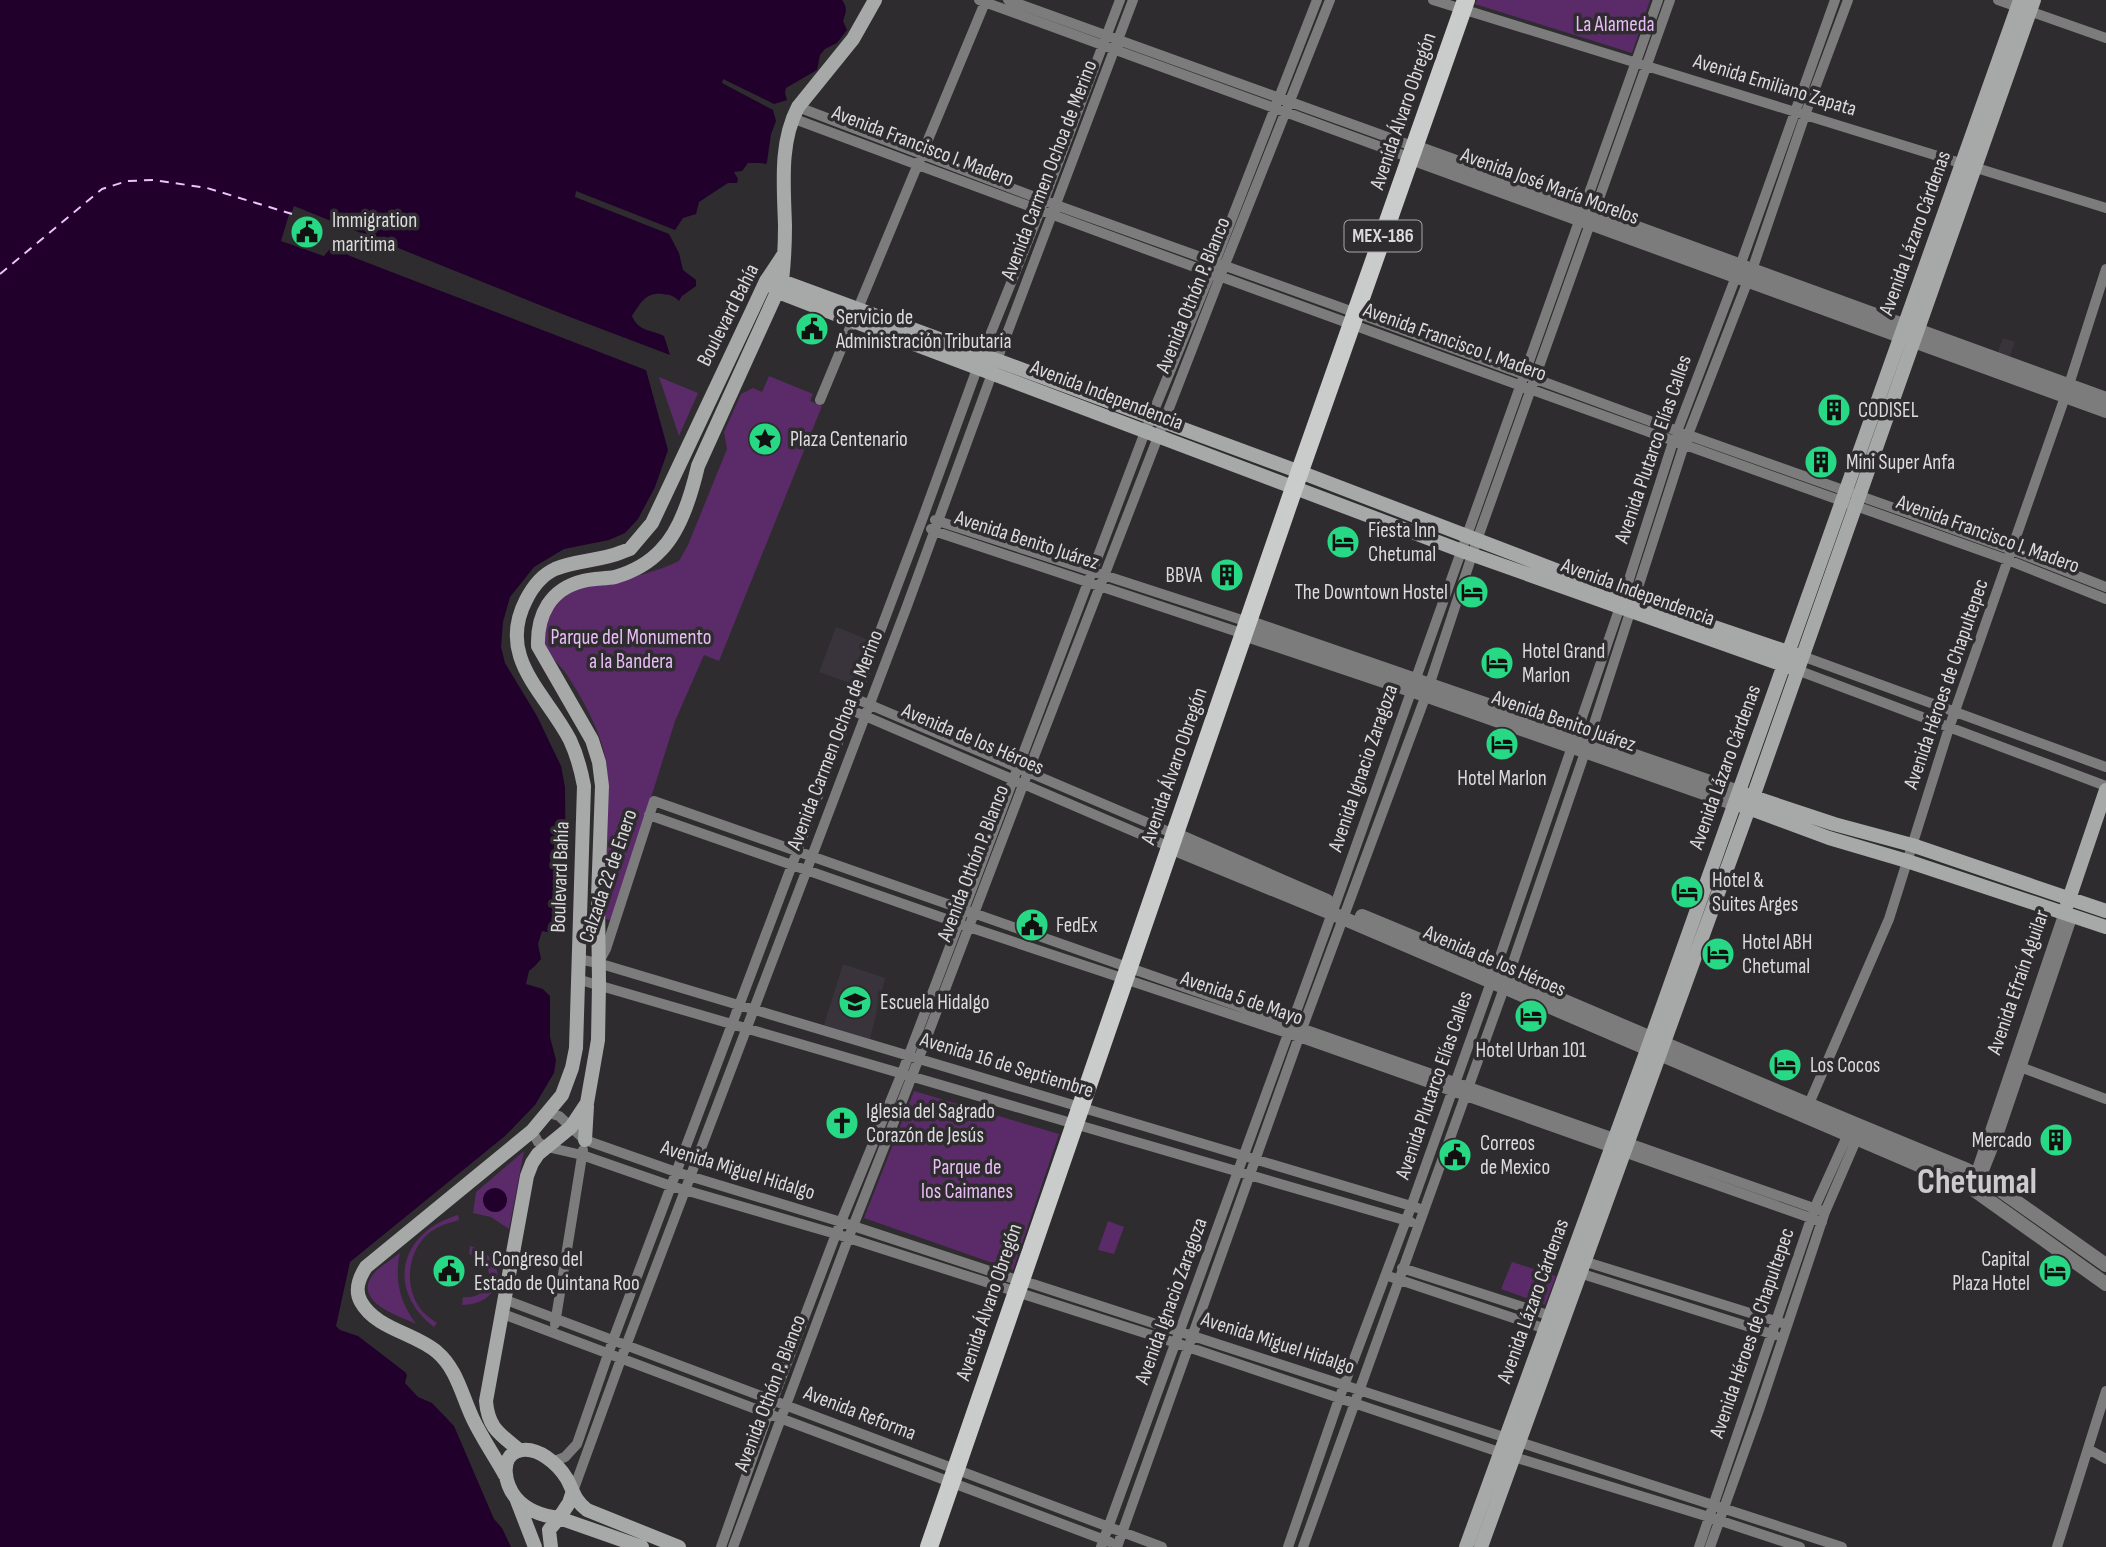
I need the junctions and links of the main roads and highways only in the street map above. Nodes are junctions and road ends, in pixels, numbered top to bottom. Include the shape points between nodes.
1 (875, 0) edge
2 (2025, 4) edge
3 (1464, 5) edge
4 (785, 253) junction
5 (766, 281) junction
6 (780, 286) junction
7 (995, 367) junction
8 (715, 386) junction
9 (730, 392) junction
10 (1297, 480) junction
11 (1333, 485) junction
12 (1327, 501) junction
13 (1414, 516) junction
14 (1410, 532) junction
15 (1627, 604) junction
16 (1793, 661) junction
17 (584, 786) junction
18 (602, 786) junction
19 (2106, 788) edge
20 (1744, 800) junction
21 (2106, 820) edge
22 (1815, 825) junction
23 (1997, 873) junction
24 (1992, 888) junction
25 (2074, 899) junction
26 (2106, 911) edge
27 (2069, 914) junction
28 (2104, 924) edge
29 (587, 1103) junction
30 (585, 1140) road end
31 (1510, 1447) junction
32 (519, 1450) junction
33 (505, 1475) junction
34 (572, 1494) junction
35 (515, 1497) junction
36 (559, 1518) junction
37 (535, 1547) edge
38 (551, 1547) edge
39 (642, 1547) edge
40 (679, 1547) edge
41 (929, 1547) edge
42 (1466, 1547) edge
43 (1481, 1547) edge

1 - 4 main road, Boulevard Bahía via 853,39 795,112 787,139 783,187
2 - 16 main road, Avenida Lázaro Cárdenas
3 - 10 main road, Avenida Álvaro Obregón / MEX-186
4 - 5 main road, Boulevard Bahía
4 - 6 main road, Boulevard Bahía
5 - 6 main road, Avenida Independencia
5 - 8 main road, Boulevard Bahía
6 - 7 main road, Avenida Independencia
6 - 9 main road, Boulevard Bahía
7 - 10 main road, Avenida Independencia via 1157,420
7 - 10 main road, Avenida Independencia via 1152,434
8 - 9 main road
8 - 17 main road, Boulevard Bahía via 662,503 640,538 618,554 544,576 522,609 517,647 524,669 569,738
9 - 18 main road, Boulevard Bahía via 698,466 692,492 662,549 632,571 567,587 556,594 540,619 538,646 592,740
10 - 11 main road, Avenida Independencia
10 - 12 main road, Avenida Independencia
10 - 41 main road, Avenida Álvaro Obregón / MEX-186
11 - 12 main road
11 - 13 main road, Avenida Independencia
12 - 14 main road, Avenida Independencia
13 - 14 main road
13 - 15 main road, Avenida Independencia
14 - 15 main road, Avenida Independencia
15 - 16 main road, Avenida Independencia
16 - 20 main road, Avenida Lázaro Cárdenas
17 - 18 main road
17 - 33 main road, Boulevard Bahía via 576,1048 562,1095 532,1131 366,1267 357,1285 357,1296 368,1312 422,1342 449,1365
18 - 29 main road, Boulevard Bahía via 598,1040
19 - 25 main road, Avenida Efraín Aguilar
20 - 22 main road, Avenida Benito Juárez
20 - 31 main road, Avenida Lázaro Cárdenas
21 - 25 main road, Avenida Efraín Aguilar
22 - 23 main road, Avenida Benito Juárez via 1912,845
22 - 24 main road, Avenida Benito Juárez
23 - 24 main road
23 - 25 main road, Avenida Benito Juárez
24 - 27 main road, Avenida Benito Juárez
25 - 26 main road, Avenida Benito Juárez
25 - 27 main road, Avenida Efraín Aguilar
27 - 28 main road, Avenida Benito Juárez
29 - 30 main road
29 - 32 main road, Boulevard Bahía via 571,1127 532,1163 527,1176 486,1401 494,1429
31 - 42 main road, Avenida Lázaro Cárdenas
31 - 43 main road, Avenida Lázaro Cárdenas
32 - 33 main road via 510,1456
32 - 34 main road via 534,1451 552,1462
33 - 35 main road
34 - 36 main road
34 - 40 main road via 587,1510
35 - 36 main road via 536,1513
35 - 37 main road
36 - 38 main road via 550,1530
36 - 39 main road

